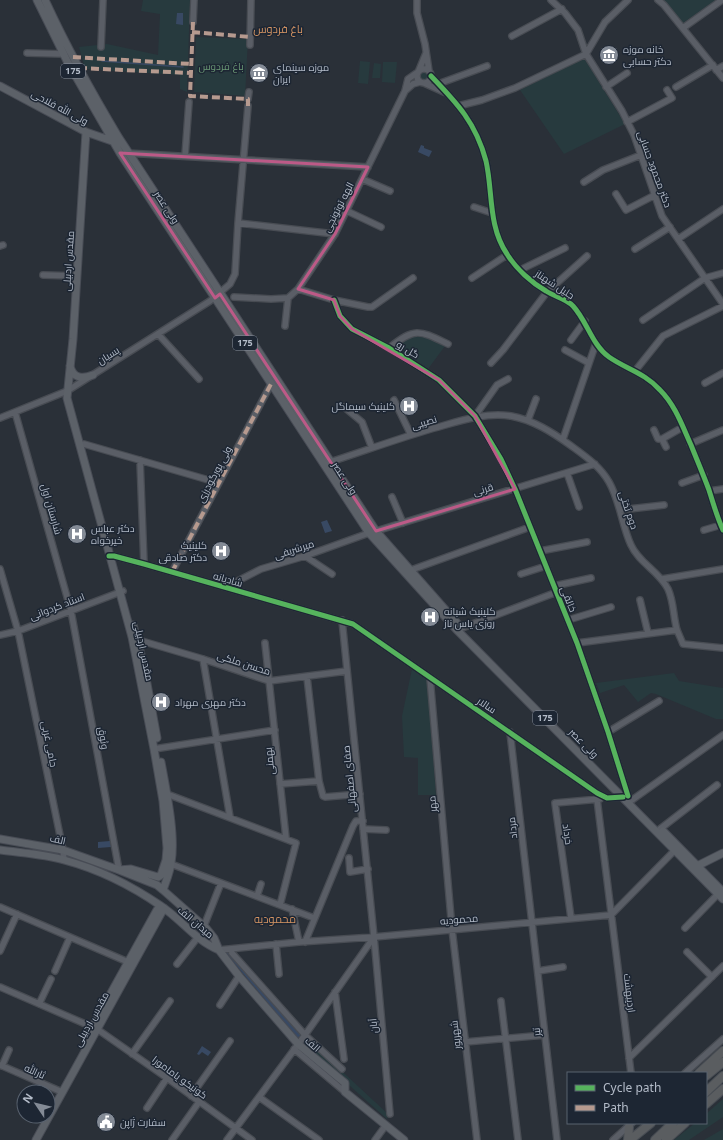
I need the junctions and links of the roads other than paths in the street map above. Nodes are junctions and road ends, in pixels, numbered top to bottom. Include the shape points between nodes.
1 (37, 0) edge
2 (45, 0) edge
3 (103, 0) edge
4 (194, 0) edge
5 (251, 0) edge
6 (416, 0) edge
7 (551, 0) edge
8 (628, 0) edge
9 (658, 0) edge
10 (722, 0) edge
11 (562, 9) junction
12 (193, 22) dead end
13 (683, 28) junction
14 (512, 36) dead end
15 (250, 45) dead end
16 (101, 47) dead end
17 (426, 51) junction
18 (27, 53) dead end
19 (64, 54) junction
20 (586, 54) junction
21 (487, 66) dead end
22 (723, 66) edge
23 (715, 67) junction
24 (419, 71) junction
25 (430, 73) junction
26 (627, 73) dead end
27 (723, 78) edge
28 (422, 83) junction
29 (438, 84) junction
30 (0, 86) edge
31 (606, 87) junction
32 (676, 87) dead end
33 (667, 90) dead end
34 (405, 91) junction
35 (248, 92) dead end
36 (447, 93) junction
37 (248, 99) dead end
38 (189, 102) dead end
39 (248, 106) dead end
40 (458, 106) junction
41 (627, 122) junction
42 (86, 132) junction
43 (116, 139) junction
44 (129, 153) junction
45 (120, 154) junction
46 (641, 155) junction
47 (185, 156) junction
48 (243, 159) junction
49 (368, 167) junction
50 (362, 179) junction
51 (584, 182) dead end
52 (390, 191) dead end
53 (616, 194) dead end
54 (655, 195) junction
55 (474, 207) dead end
56 (723, 209) edge
57 (346, 211) junction
58 (492, 213) junction
59 (238, 222) junction
60 (381, 227) dead end
61 (670, 227) junction
62 (335, 234) junction
63 (678, 239) junction
64 (565, 248) dead end
65 (634, 249) dead end
66 (507, 255) junction
67 (587, 256) dead end
68 (520, 270) junction
69 (723, 273) edge
70 (43, 275) dead end
71 (77, 276) junction
72 (413, 278) dead end
73 (472, 278) dead end
74 (705, 278) junction
75 (298, 289) junction
76 (547, 292) junction
77 (220, 294) junction
78 (234, 297) dead end
79 (288, 298) junction
80 (334, 300) junction
81 (723, 305) edge
82 (643, 320) dead end
83 (585, 321) junction
84 (285, 326) dead end
85 (158, 334) junction
86 (571, 340) dead end
87 (596, 343) junction
88 (448, 344) dead end
89 (389, 348) junction
90 (565, 350) dead end
91 (491, 363) dead end
92 (589, 363) junction
93 (70, 364) junction
94 (635, 370) junction
95 (93, 375) junction
96 (722, 375) edge
97 (199, 379) dead end
98 (508, 379) dead end
99 (272, 384) junction
100 (705, 384) dead end
101 (67, 391) junction
102 (536, 399) dead end
103 (394, 400) dead end
104 (344, 407) dead end
105 (15, 412) junction
106 (475, 416) junction
107 (0, 418) edge
108 (528, 420) junction
109 (683, 427) junction
110 (654, 430) dead end
111 (723, 430) edge
112 (411, 435) junction
113 (563, 439) junction
114 (662, 439) junction
115 (81, 444) junction
116 (690, 444) junction
117 (666, 447) dead end
118 (372, 448) junction
119 (140, 460) junction
120 (330, 462) junction
121 (596, 464) junction
122 (567, 473) junction
123 (704, 475) junction
124 (219, 483) junction
125 (682, 483) dead end
126 (515, 488) junction
127 (723, 489) edge
128 (709, 491) junction
129 (392, 498) dead end
130 (664, 505) dead end
131 (579, 507) dead end
132 (620, 510) junction
133 (403, 523) junction
134 (530, 527) junction
135 (722, 527) edge
136 (704, 530) dead end
137 (372, 532) junction
138 (587, 542) dead end
139 (540, 551) junction
140 (111, 556) junction
141 (305, 556) junction
142 (144, 564) junction
143 (546, 566) junction
144 (723, 568) edge
145 (0, 569) edge
146 (412, 570) junction
147 (172, 572) junction
148 (332, 574) dead end
149 (521, 574) dead end
150 (591, 578) dead end
151 (662, 579) junction
152 (226, 587) junction
153 (556, 589) junction
154 (121, 592) junction
155 (640, 600) dead end
156 (611, 607) dead end
157 (71, 611) junction
158 (342, 620) junction
159 (568, 620) junction
160 (462, 628) junction
161 (677, 630) junction
162 (18, 631) junction
163 (648, 633) junction
164 (0, 635) edge
165 (135, 638) junction
166 (265, 643) dead end
167 (577, 643) junction
168 (723, 648) edge
169 (203, 659) junction
170 (347, 671) junction
171 (307, 677) junction
172 (430, 678) junction
173 (269, 681) junction
174 (659, 701) dead end
175 (275, 730) junction
176 (510, 732) junction
177 (608, 732) junction
178 (723, 735) edge
179 (217, 739) junction
180 (156, 748) junction
181 (319, 781) junction
182 (280, 784) junction
183 (717, 785) dead end
184 (167, 794) junction
185 (360, 794) junction
186 (607, 798) junction
187 (628, 798) junction
188 (597, 799) junction
189 (230, 817) junction
190 (363, 821) junction
191 (660, 829) junction
192 (364, 830) junction
193 (386, 830) dead end
194 (286, 838) junction
195 (0, 839) edge
196 (0, 850) edge
197 (63, 850) junction
198 (675, 850) junction
199 (723, 852) edge
200 (349, 858) dead end
201 (64, 860) junction
202 (171, 864) junction
203 (697, 866) junction
204 (368, 869) junction
205 (119, 870) junction
206 (221, 882) junction
207 (261, 884) dead end
208 (163, 890) junction
209 (721, 895) edge
210 (258, 896) junction
211 (173, 898) joint
212 (280, 905) junction
213 (162, 906) junction
214 (0, 907) edge
215 (292, 909) junction
216 (17, 914) junction
217 (611, 915) junction
218 (314, 918) junction
219 (571, 918) junction
220 (532, 922) junction
221 (205, 927) junction
222 (685, 928) dead end
223 (452, 929) junction
224 (70, 937) junction
225 (198, 937) junction
226 (374, 937) junction
227 (302, 942) junction
228 (276, 944) junction
229 (219, 950) junction
230 (0, 951) edge
231 (232, 952) dead end
232 (687, 952) dead end
233 (128, 962) junction
234 (177, 964) dead end
235 (723, 966) edge
236 (563, 967) dead end
237 (55, 971) dead end
238 (538, 971) junction
239 (279, 974) dead end
240 (239, 976) junction
241 (712, 977) junction
242 (51, 979) dead end
243 (0, 987) edge
244 (335, 992) junction
245 (170, 1001) dead end
246 (501, 1001) dead end
247 (39, 1004) junction
248 (220, 1005) dead end
249 (94, 1028) junction
250 (305, 1035) junction
251 (545, 1035) junction
252 (506, 1039) junction
253 (723, 1039) edge
254 (230, 1042) dead end
255 (465, 1042) junction
256 (296, 1046) junction
257 (9, 1050) dead end
258 (723, 1051) edge
259 (132, 1054) junction
260 (629, 1058) junction
261 (344, 1059) dead end
262 (723, 1062) edge
263 (1, 1066) edge
264 (342, 1069) dead end
265 (631, 1072) edge
266 (686, 1072) edge
267 (700, 1072) edge
268 (707, 1075) edge
269 (723, 1076) edge
270 (167, 1078) junction
271 (723, 1089) edge
272 (60, 1091) junction
273 (707, 1091) edge
274 (192, 1096) junction
275 (56, 1097) edge
276 (259, 1097) junction
277 (199, 1102) junction
278 (707, 1103) edge
279 (147, 1108) dead end
280 (390, 1114) dead end
281 (41, 1124) edge
282 (646, 1124) edge
283 (650, 1124) edge
284 (672, 1124) edge
285 (684, 1124) edge
286 (386, 1125) junction
287 (630, 1125) edge
288 (236, 1128) junction
289 (631, 1139) edge
290 (35, 1140) edge
291 (172, 1140) edge
292 (227, 1140) edge
293 (252, 1140) edge
294 (319, 1140) edge
295 (375, 1140) edge
296 (404, 1140) edge
297 (477, 1140) edge
298 (518, 1140) edge
299 (557, 1140) edge
300 (613, 1140) edge
301 (655, 1140) edge
302 (666, 1140) edge

1 - 19 main road, ولی عصر / 175
2 - 43 main road, ولی عصر / 175
3 - 16 street
4 - 12 street
5 - 15 street
6 - 17 street
7 - 11 street, دکتر محمود حسابی
8 - 20 street via 605,22
9 - 13 street
10 - 13 street
11 - 14 street
11 - 20 street, دکتر محمود حسابی via 578,30
13 - 23 street
17 - 24 street
17 - 25 street
18 - 19 street
19 - 43 main road, ولی عصر / 175
20 - 31 street, دکتر محمود حسابی
20 - 40 street via 515,88
21 - 29 street
22 - 23 street
23 - 27 street
23 - 32 street
24 - 25 street via 423,69
24 - 28 street via 417,79
24 - 34 street, الهه توتونچی via 408,79
25 - 28 street via 428,81
25 - 29 street, جلیل شهناز
26 - 31 street
28 - 34 street via 413,84
28 - 36 street, جلیل شهناز
29 - 36 street, جلیل شهناز
30 - 42 main road, ولی‌ الله فلاحی
31 - 41 street, دکتر محمود حسابی
33 - 41 street via 672,98
34 - 49 street, الهه توتونچی
35 - 37 street
36 - 40 street, جلیل شهناز
38 - 47 street
39 - 48 street, پسیان
40 - 58 street, جلیل شهناز via 480,142 486,162
41 - 46 street, دکتر محمود حسابی
42 - 43 main road, ولی‌ الله فلاحی
42 - 71 main road, مقدس اردبیلی
43 - 44 main road, ولی عصر / 175
43 - 45 main road, ولی عصر / 175
44 - 45 street
44 - 47 street
44 - 77 main road, ولی عصر / 175
45 - 99 main road, ولی عصر / 175
46 - 51 street via 603,170
46 - 54 street, دکتر محمود حسابی
47 - 48 street
48 - 49 street
48 - 59 street, پسیان
49 - 50 street, الهه توتونچی
50 - 52 street
50 - 57 street, الهه توتونچی
53 - 54 street via 626,210
54 - 61 street, دکتر محمود حسابی via 662,216
55 - 58 street
56 - 63 street
57 - 60 street
57 - 62 street, الهه توتونچی
58 - 66 street, جلیل شهناز
59 - 62 street
59 - 77 street, پسیان via 235,274
61 - 63 street, دکتر محمود حسابی
61 - 65 street
62 - 75 street, الهه توتونچی
63 - 74 street, دکتر محمود حسابی
64 - 68 street
66 - 68 street, جلیل شهناز
66 - 73 street
67 - 76 street
68 - 76 street, جلیل شهناز
69 - 74 street
70 - 71 street
71 - 93 main road, مقدس اردبیلی
72 - 80 street via 372,307
74 - 81 street, دکتر محمود حسابی
74 - 82 street
75 - 79 street, الهه توتونچی
75 - 80 street
76 - 83 street, جلیل شهناز via 572,305
76 - 91 street
77 - 85 street, پسیان
77 - 120 main road, ولی عصر / 175
78 - 79 street
79 - 84 street
80 - 89 street, گل رو via 346,324
81 - 94 street via 663,336
83 - 86 street
83 - 87 street, جلیل شهناز
85 - 95 street, پسیان
85 - 97 street
87 - 92 street
87 - 94 street, جلیل شهناز via 610,358
88 - 89 street, گل رو via 421,332 404,336
89 - 106 street, گل رو via 439,380
90 - 92 street
92 - 113 street
93 - 95 main road via 72,372 77,377
93 - 101 main road, مقدس اردبیلی
94 - 109 street, جلیل شهناز via 659,388 674,408
95 - 101 street, پسیان
96 - 100 street
98 - 106 street via 497,385
99 - 124 street, ولی پورگودرزی
99 - 137 main road, ولی عصر / 175
101 - 105 street, پسیان
101 - 115 main road, مقدس اردبیلی
102 - 108 street
103 - 112 street
104 - 118 street via 362,422
105 - 107 street, پسیان
105 - 157 street, شارستان اول
106 - 108 street, دوم تختی via 500,415
106 - 112 street, نصیبی
106 - 126 street, خالقی
108 - 113 street, دوم تختی
109 - 114 street
109 - 116 street, جلیل شهناز
110 - 114 street via 658,439
111 - 116 street
112 - 118 street, نصیبی
113 - 121 street, دوم تختی
114 - 117 street
115 - 119 street
115 - 140 main road, مقدس اردبیلی
116 - 123 street, جلیل شهناز
118 - 120 street, نصیبی
119 - 124 street
119 - 142 street
120 - 137 main road, ولی عصر / 175
121 - 122 street, قرنی
121 - 132 street, دوم تختی via 610,483
122 - 126 street, قرنی
122 - 131 street
123 - 125 street
123 - 128 street, جلیل شهناز
124 - 147 street, ولی پورگودرزی
126 - 133 street, قرنی
126 - 134 street, خالقی
127 - 128 street
128 - 135 street, جلیل شهناز
129 - 133 street
130 - 132 street
132 - 151 street, دوم تختی via 631,545
133 - 137 street, قرنی
134 - 139 street, خالقی
134 - 146 street
135 - 136 street
137 - 141 street, میرشریفی
137 - 146 main road, ولی عصر / 175
137 - 187 main road, ولی عصر / 175 via 456,629
138 - 139 street
139 - 143 street, خالقی
140 - 142 street, شادیانه
140 - 154 main road, مقدس اردبیلی
141 - 148 street
141 - 152 street, میرشریفی via 261,569
142 - 147 street, شادیانه
143 - 149 street
143 - 153 street, خالقی
144 - 151 street
145 - 162 street, جامی غربی
146 - 160 main road, ولی عصر / 175
147 - 152 street, شادیانه
150 - 153 street
151 - 161 street, دوم تختی via 672,602
152 - 158 street, شادیانه
153 - 159 street, خالقی
153 - 160 street
154 - 157 street, استاد کردوانی
154 - 165 main road, مقدس اردبیلی
155 - 163 street
156 - 159 street
157 - 162 street, استاد کردوانی
157 - 205 street, وثوق
158 - 170 street, صفای اصفهانی
158 - 172 street, سالار via 353,624
159 - 167 street, خالقی
160 - 187 main road, ولی عصر / 175
161 - 163 street
161 - 168 street, دوم تختی via 683,644
162 - 164 street, استاد کردوانی
162 - 197 street, جامی غربی
163 - 167 street
165 - 169 street, محسن ملکی
165 - 180 main road, مقدس اردبیلی
166 - 173 street, بهمنی
167 - 177 street, خالقی
169 - 173 street, محسن ملکی
169 - 179 street
170 - 171 street, محسن ملکی
170 - 185 street, صفای اصفهانی
171 - 173 street, محسن ملکی
171 - 181 street
172 - 176 street, سالار
172 - 223 street, مهر
173 - 175 street, بهمنی
174 - 177 street
175 - 179 street
175 - 182 street, بهمنی
176 - 186 street, سالار
176 - 220 street, مرداد
177 - 187 street, خالقی
178 - 187 street
179 - 180 street
179 - 189 street
180 - 184 main road, مقدس اردبیلی
180 - 205 main road, مقدس اردبیلی via 167,839 163,872 158,877 131,869
181 - 182 street
181 - 185 street via 325,797
182 - 194 street, بهمنی
183 - 191 street
184 - 189 street
184 - 202 main road, مقدس اردبیلی via 172,837
185 - 190 street, صفای اصفهانی
186 - 187 street
186 - 188 street, خرداد
187 - 191 main road, ولی عصر / 175
187 - 198 main road, ولی عصر / 175
188 - 217 street, اردیبهشت
188 - 219 street, خرداد via 555,803
189 - 194 street
190 - 192 street, صفای اصفهانی
190 - 218 street via 356,821 353,826
191 - 203 main road, ولی عصر / 175
192 - 193 street
192 - 204 street, صفای اصفهانی
194 - 212 street via 296,845
195 - 197 main road, الف
196 - 201 main road, الف
197 - 201 street, جامی غربی
197 - 205 main road, الف
198 - 209 main road, ولی عصر / 175
198 - 217 street
199 - 203 main road
200 - 204 street via 350,872
201 - 213 main road, الف via 135,888
202 - 206 street
202 - 208 main road, مقدس اردبیلی
203 - 209 main road, ولی عصر / 175
204 - 226 street, صفای اصفهانی
205 - 208 main road, الف via 157,885
206 - 210 street
206 - 221 street
207 - 210 street
208 - 211 main road, الف
209 - 222 street
210 - 212 street
211 - 221 main road, میدان الف
212 - 215 street
213 - 225 main road, میدان الف
213 - 233 main road, مقدس اردبیلی
213 - 249 main road, مقدس اردبیلی
214 - 216 street
215 - 218 street
215 - 227 street
216 - 224 street
216 - 230 street
217 - 219 street, محمودیه
217 - 260 street, اردیبهشت
218 - 227 street
219 - 220 street, محمودیه
220 - 223 street, محمودیه
220 - 238 street, تیر
221 - 225 main road via 204,935
221 - 229 main road, میدان الف
223 - 226 street, محمودیه
223 - 255 street, شهریور
224 - 233 street
224 - 237 street
225 - 229 main road, میدان الف
225 - 234 street
226 - 227 street, محمودیه
226 - 244 street
226 - 280 street, آبان
227 - 228 street, محمودیه
228 - 229 street, محمودیه
228 - 239 street
229 - 240 main road, الف
231 - 250 street
232 - 241 street
233 - 249 main road, مقدس اردبیلی
235 - 241 street
236 - 238 street
238 - 251 street, تیر
240 - 248 street
240 - 256 main road, الف
241 - 260 street
242 - 247 street
243 - 247 street, کونیکو یامامورا
244 - 250 street
244 - 261 street
245 - 259 street
246 - 252 street
247 - 249 street, کونیکو یامامورا
249 - 259 street, کونیکو یامامورا
249 - 272 main road, مقدس اردبیلی
250 - 256 street
250 - 264 street
251 - 252 street
251 - 299 street, تیر
252 - 255 street
252 - 298 street
253 - 266 street
254 - 274 street
255 - 297 street, شهریور
256 - 276 street
256 - 286 main road, الف via 345,1084 345,1092
257 - 263 street
258 - 267 highway
259 - 270 street, کونیکو یامامورا
260 - 265 street, اردیبهشت
262 - 268 highway
263 - 272 street, ثارالله
269 - 273 highway
270 - 274 street, کونیکو یامامورا
270 - 279 street
271 - 278 highway
272 - 275 main road, مقدس اردبیلی
272 - 290 main road, مقدس اردبیلی
274 - 277 street, کونیکو یامامورا
276 - 288 street
276 - 294 street
277 - 288 street, کونیکو یامامورا
277 - 291 street
281 - 290 main road, مقدس اردبیلی
282 - 289 highway
283 - 289 highway
284 - 301 highway
285 - 302 highway
286 - 295 street
286 - 296 main road, الف
287 - 289 highway
287 - 300 street
288 - 292 street
288 - 293 street, کونیکو یامامورا

